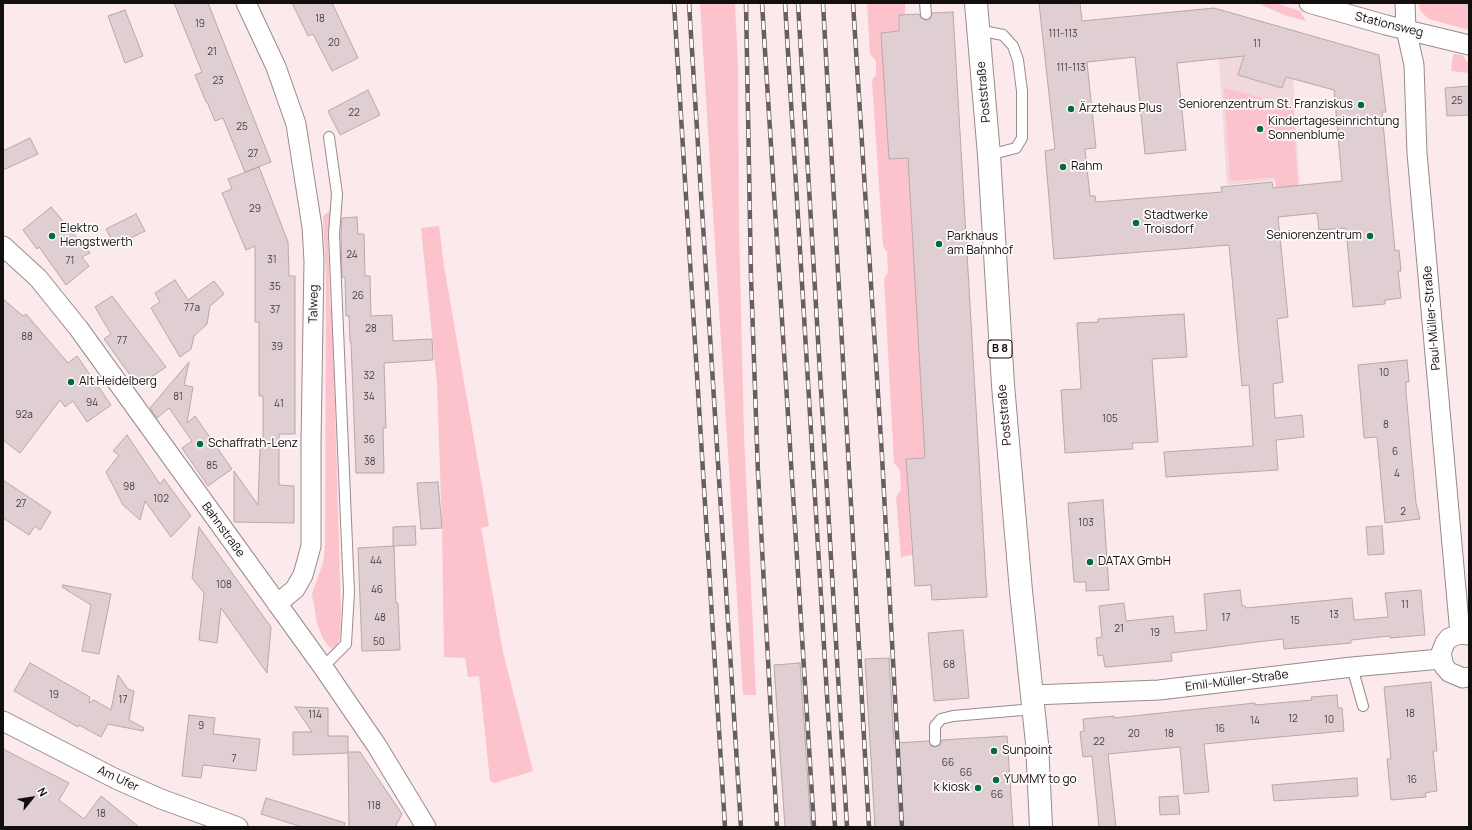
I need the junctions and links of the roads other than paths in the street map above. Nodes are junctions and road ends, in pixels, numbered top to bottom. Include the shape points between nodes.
1 (246, 3) edge
2 (925, 3) edge
3 (976, 3) edge
4 (1309, 3) edge
5 (1405, 3) edge
6 (926, 14) dead end
7 (1406, 29) junction
8 (978, 30) junction
9 (1469, 45) edge
10 (329, 137) dead end
11 (989, 155) junction
12 (3, 246) edge
13 (277, 604) junction
14 (1464, 634) edge
15 (1441, 659) junction
16 (323, 667) junction
17 (1352, 667) junction
18 (1469, 677) edge
19 (1034, 702) junction
20 (1363, 706) dead end
21 (3, 721) edge
22 (935, 741) dead end
23 (238, 827) edge
24 (426, 827) edge
25 (1041, 827) edge

1 - 13 street, Talweg via 276,67 296,124 312,227 314,261 312,546 304,575 294,589
2 - 6 lane
3 - 8 main road, Poststraße / B 8
4 - 7 street, Stationsweg
5 - 7 street, Paul-Müller-Straße
7 - 9 street, Stationsweg
7 - 14 street, Paul-Müller-Straße via 1414,65 1418,153
8 - 11 main road, Poststraße / B 8
8 - 11 lane via 1003,35 1013,46 1018,60 1022,91 1022,138 1016,148
10 - 16 lane, Talweg via 337,194 334,234 349,592 346,644
11 - 19 main road, Poststraße / B 8 via 1003,385 1021,591
12 - 13 street, Bahnstraße via 38,278 80,329
13 - 16 street, Bahnstraße
14 - 15 street via 1454,635 1445,643
15 - 17 street, Emil-Müller-Straße
15 - 18 street via 1449,672 1462,678
16 - 24 street, Bahnstraße
17 - 19 street, Emil-Müller-Straße
17 - 20 lane
19 - 22 lane via 941,719 935,726
19 - 25 main road, Poststraße / B 8
21 - 23 street, Am Ufer via 116,779 161,799

